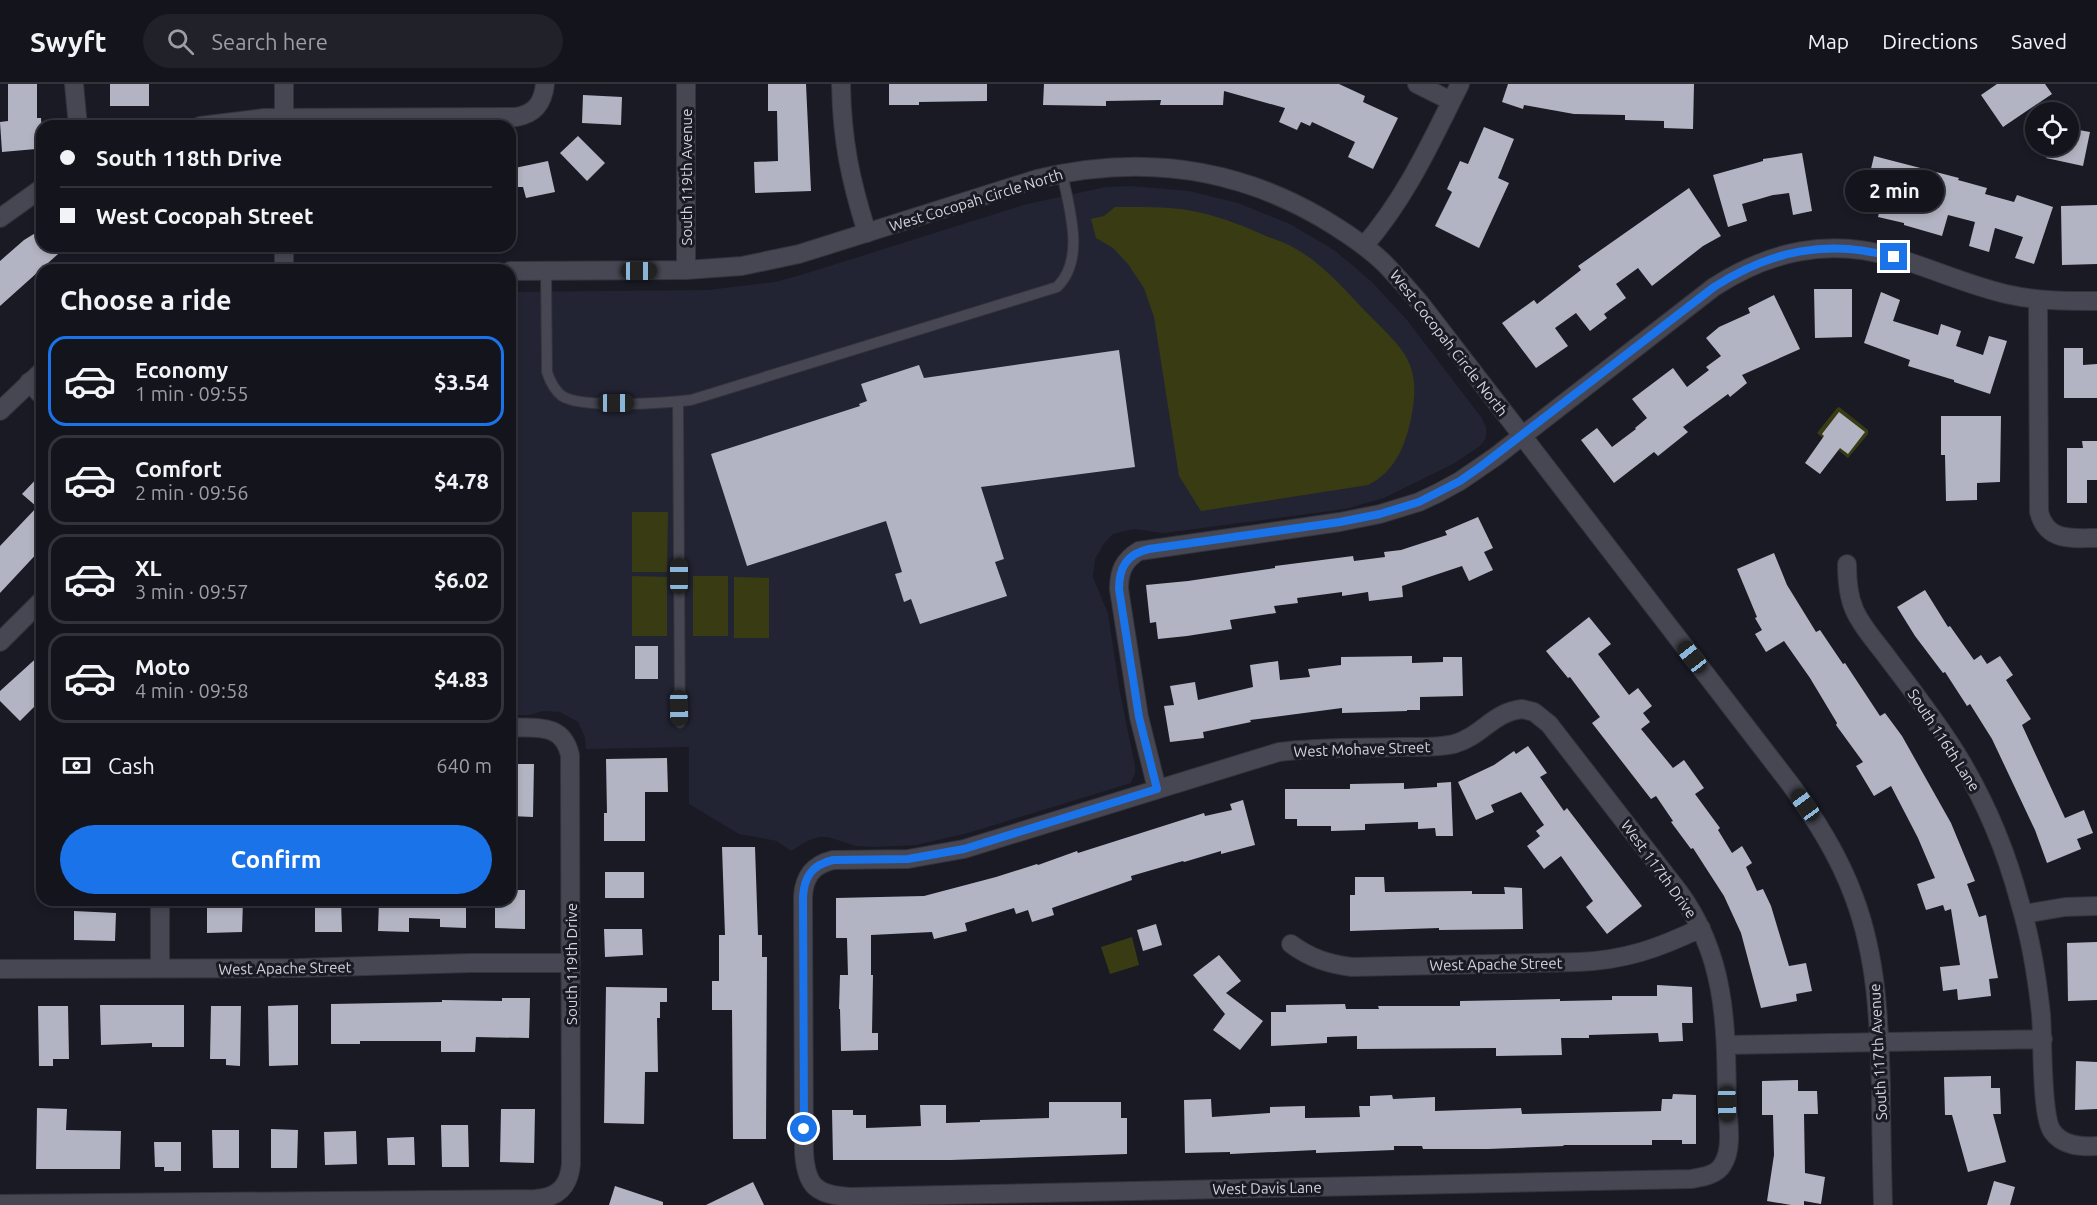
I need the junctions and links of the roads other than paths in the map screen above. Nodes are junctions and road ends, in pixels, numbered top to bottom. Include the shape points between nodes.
1 (74, 84) edge
2 (284, 84) edge
3 (545, 84) edge
4 (686, 84) edge
5 (841, 84) edge
6 (1417, 84) edge
7 (1460, 84) edge
8 (1451, 101) junction
9 (77, 120) edge
10 (284, 120) edge
11 (394, 120) edge
12 (1062, 173) junction
13 (36, 192) edge
14 (0, 218) edge
15 (867, 233) junction
16 (1364, 246) junction
17 (686, 270) junction
18 (516, 271) edge
19 (546, 271) junction
20 (2038, 300) junction
21 (2097, 301) edge
22 (36, 376) edge
23 (678, 402) junction
24 (0, 411) edge
25 (1521, 436) junction
26 (2097, 538) edge
27 (1847, 564) dead end
28 (36, 606) edge
29 (0, 642) edge
30 (1522, 709) joint
31 (680, 723) dead end
32 (516, 727) edge
33 (1157, 789) junction
34 (1805, 805) joint
35 (160, 906) edge
36 (2097, 906) edge
37 (2024, 914) junction
38 (1701, 928) junction
39 (1291, 944) dead end
40 (571, 963) junction
41 (0, 969) edge
42 (160, 969) junction
43 (2043, 1039) junction
44 (1880, 1042) junction
45 (1726, 1045) junction
46 (2097, 1146) edge
47 (1719, 1170) joint
48 (814, 1188) joint
49 (0, 1204) edge
50 (1883, 1205) edge

1 - 9 street
2 - 10 street
3 - 11 street via 536,110 526,115
4 - 17 street, South 119th Avenue
5 - 15 street via 847,163
6 - 8 street
7 - 8 street
8 - 16 street via 1399,200
12 - 15 street, West Cocopah Circle North
12 - 16 street, West Cocopah Circle North via 1137,165 1214,174 1284,198
12 - 23 lane via 1073,249 1070,270 1057,287 716,394
13 - 14 street
15 - 17 street, West Cocopah Circle North via 742,267
16 - 25 street, West Cocopah Circle North via 1383,261 1414,297
17 - 19 street, West Cocopah Circle North
18 - 19 street, West Cocopah Circle North
19 - 23 lane via 547,372 562,396 592,403
20 - 21 street
20 - 25 street via 2005,294 1860,249 1824,248 1787,254 1748,267 1714,287
20 - 26 street via 2038,501 2042,522 2047,530 2066,537
22 - 24 street
23 - 31 lane
25 - 33 street via 1460,481 1400,508 1350,520 1149,549 1125,561 1119,579 1121,599 1139,717
25 - 34 street, West Cocopah Circle North
27 - 37 street, South 116th Lane via 1849,593 1860,620 1938,725 1975,786 2001,843
28 - 29 street
30 - 33 street, West Mohave Street via 1502,714 1475,735 1453,744 1279,752
30 - 38 street, West 117th Drive via 1534,712 1549,724 1679,892
32 - 40 street, South 119th Drive via 545,729 562,737 567,746
33 - 48 street, West Mohave Street via 964,849 908,859 833,860 814,868 804,887 803,909 804,1152
34 - 44 street, South 117th Avenue via 1836,856 1862,921 1876,987
35 - 42 street
36 - 37 street
37 - 43 street, South 116th Lane
38 - 39 street, West Apache Street via 1637,954 1579,962 1352,967 1319,961
38 - 45 street, West 117th Drive via 1721,992
40 - 42 street, West Apache Street
40 - 49 street, South 119th Drive via 571,1164 568,1182 562,1190 544,1198
41 - 42 street, West Apache Street
43 - 44 street
43 - 46 street, South 116th Lane via 2046,1112 2051,1130 2056,1137 2074,1145
44 - 45 street
44 - 50 street, South 117th Avenue
45 - 47 street, West 117th Drive via 1728,1142
47 - 48 street, West Davis Lane via 1691,1179 850,1197

